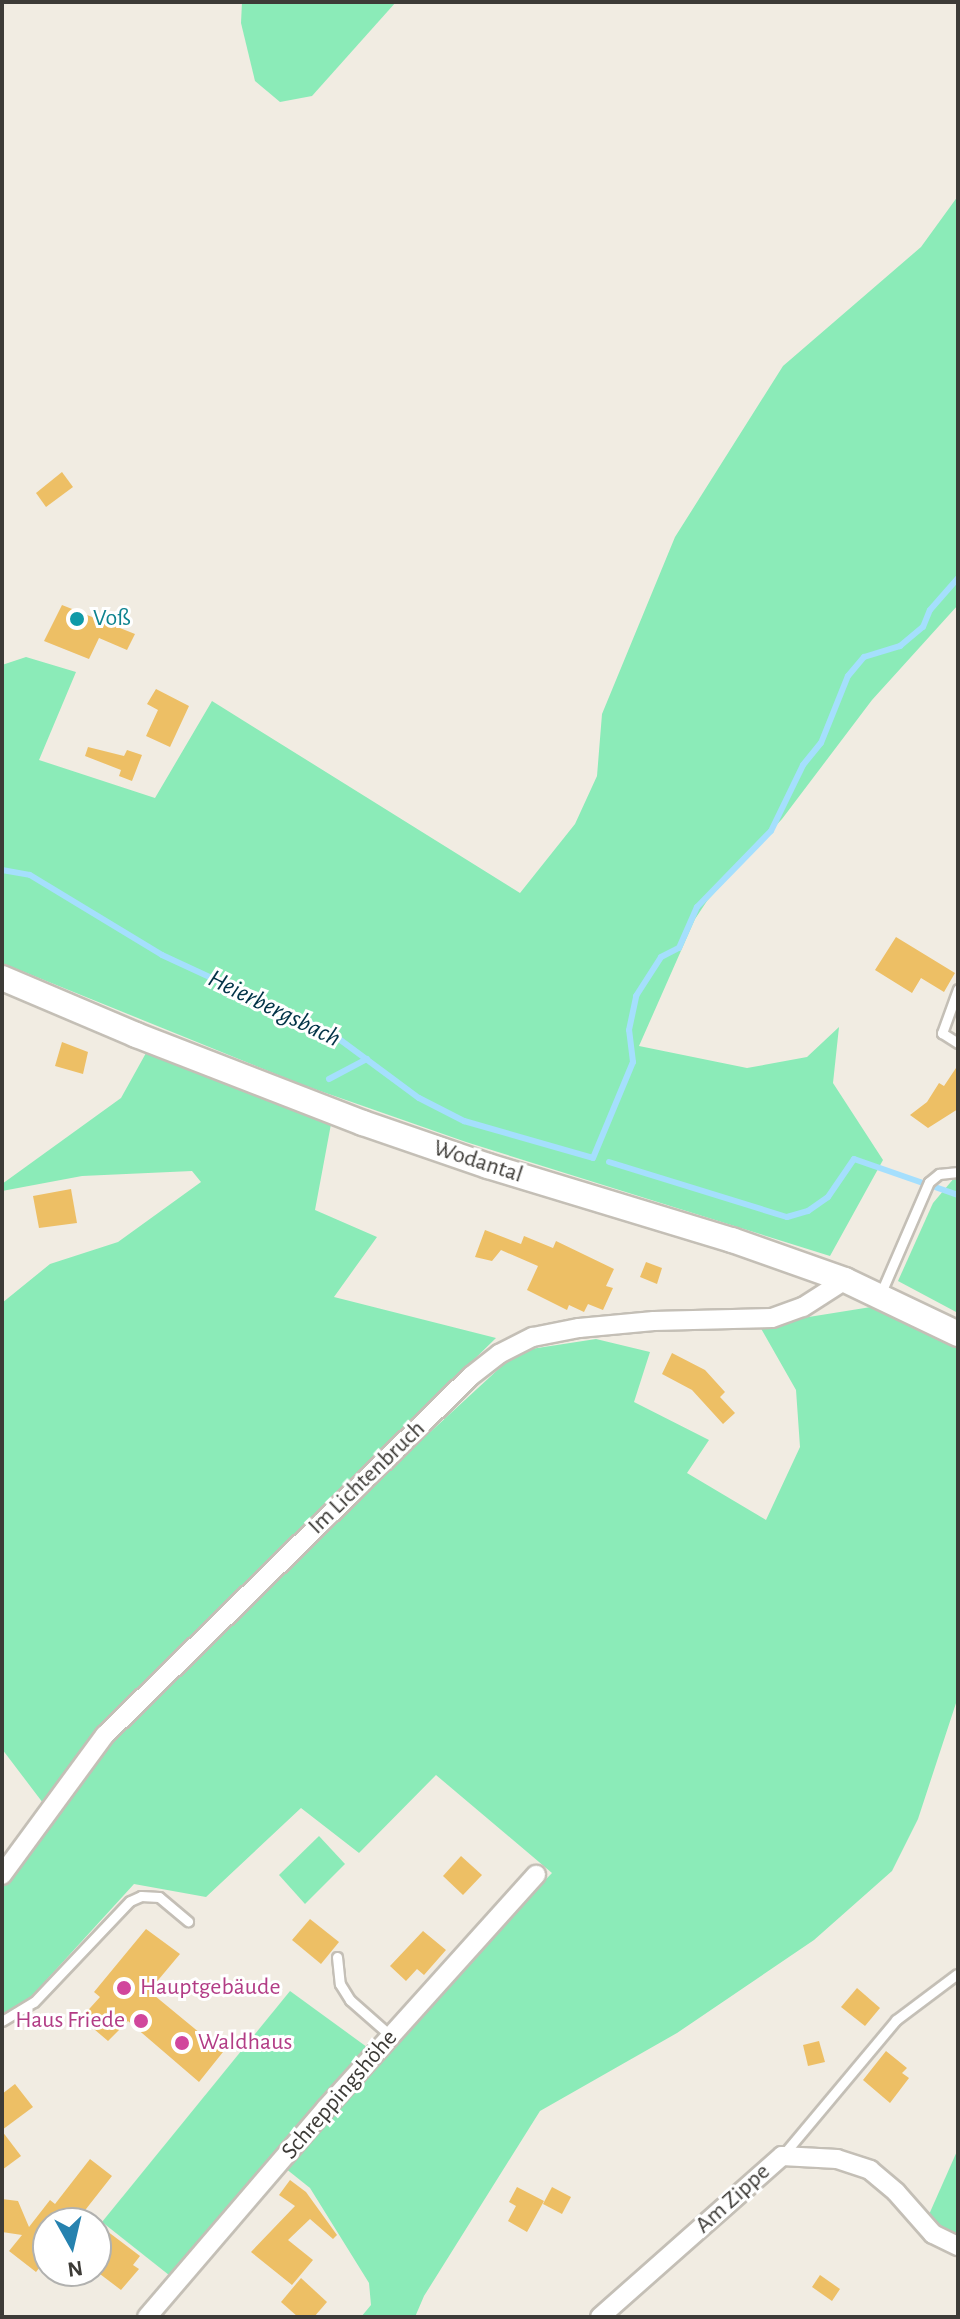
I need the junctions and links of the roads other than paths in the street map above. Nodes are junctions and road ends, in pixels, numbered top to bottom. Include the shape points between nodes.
1 (2, 978) edge
2 (958, 989) edge
3 (958, 1043) edge
4 (958, 1172) edge
5 (845, 1280) junction
6 (880, 1295) junction
7 (958, 1334) edge
8 (2, 1875) edge
9 (536, 1875) dead end
10 (188, 1921) dead end
11 (337, 1957) dead end
12 (957, 1974) edge
13 (2, 2021) edge
14 (391, 2036) junction
15 (782, 2156) junction
16 (958, 2246) edge
17 (147, 2317) edge
18 (600, 2317) edge

1 - 5 main road, Wodantal via 363,1123
2 - 3 lane via 942,1033
4 - 6 lane via 939,1174 929,1182
5 - 6 main road, Wodantal
5 - 8 street, Im Lichtenbruch via 803,1307 772,1318 579,1328 533,1337 499,1354 105,1735
6 - 7 main road, Wodantal
9 - 14 street, Schreppingshöhe
10 - 13 lane via 159,1897 130,1901 34,2002
11 - 14 lane via 340,1984 350,2000
12 - 15 lane via 896,2020
14 - 17 street, Schreppingshöhe
15 - 16 street, Am Zippe via 837,2159 870,2170 933,2234
15 - 18 street, Am Zippe

